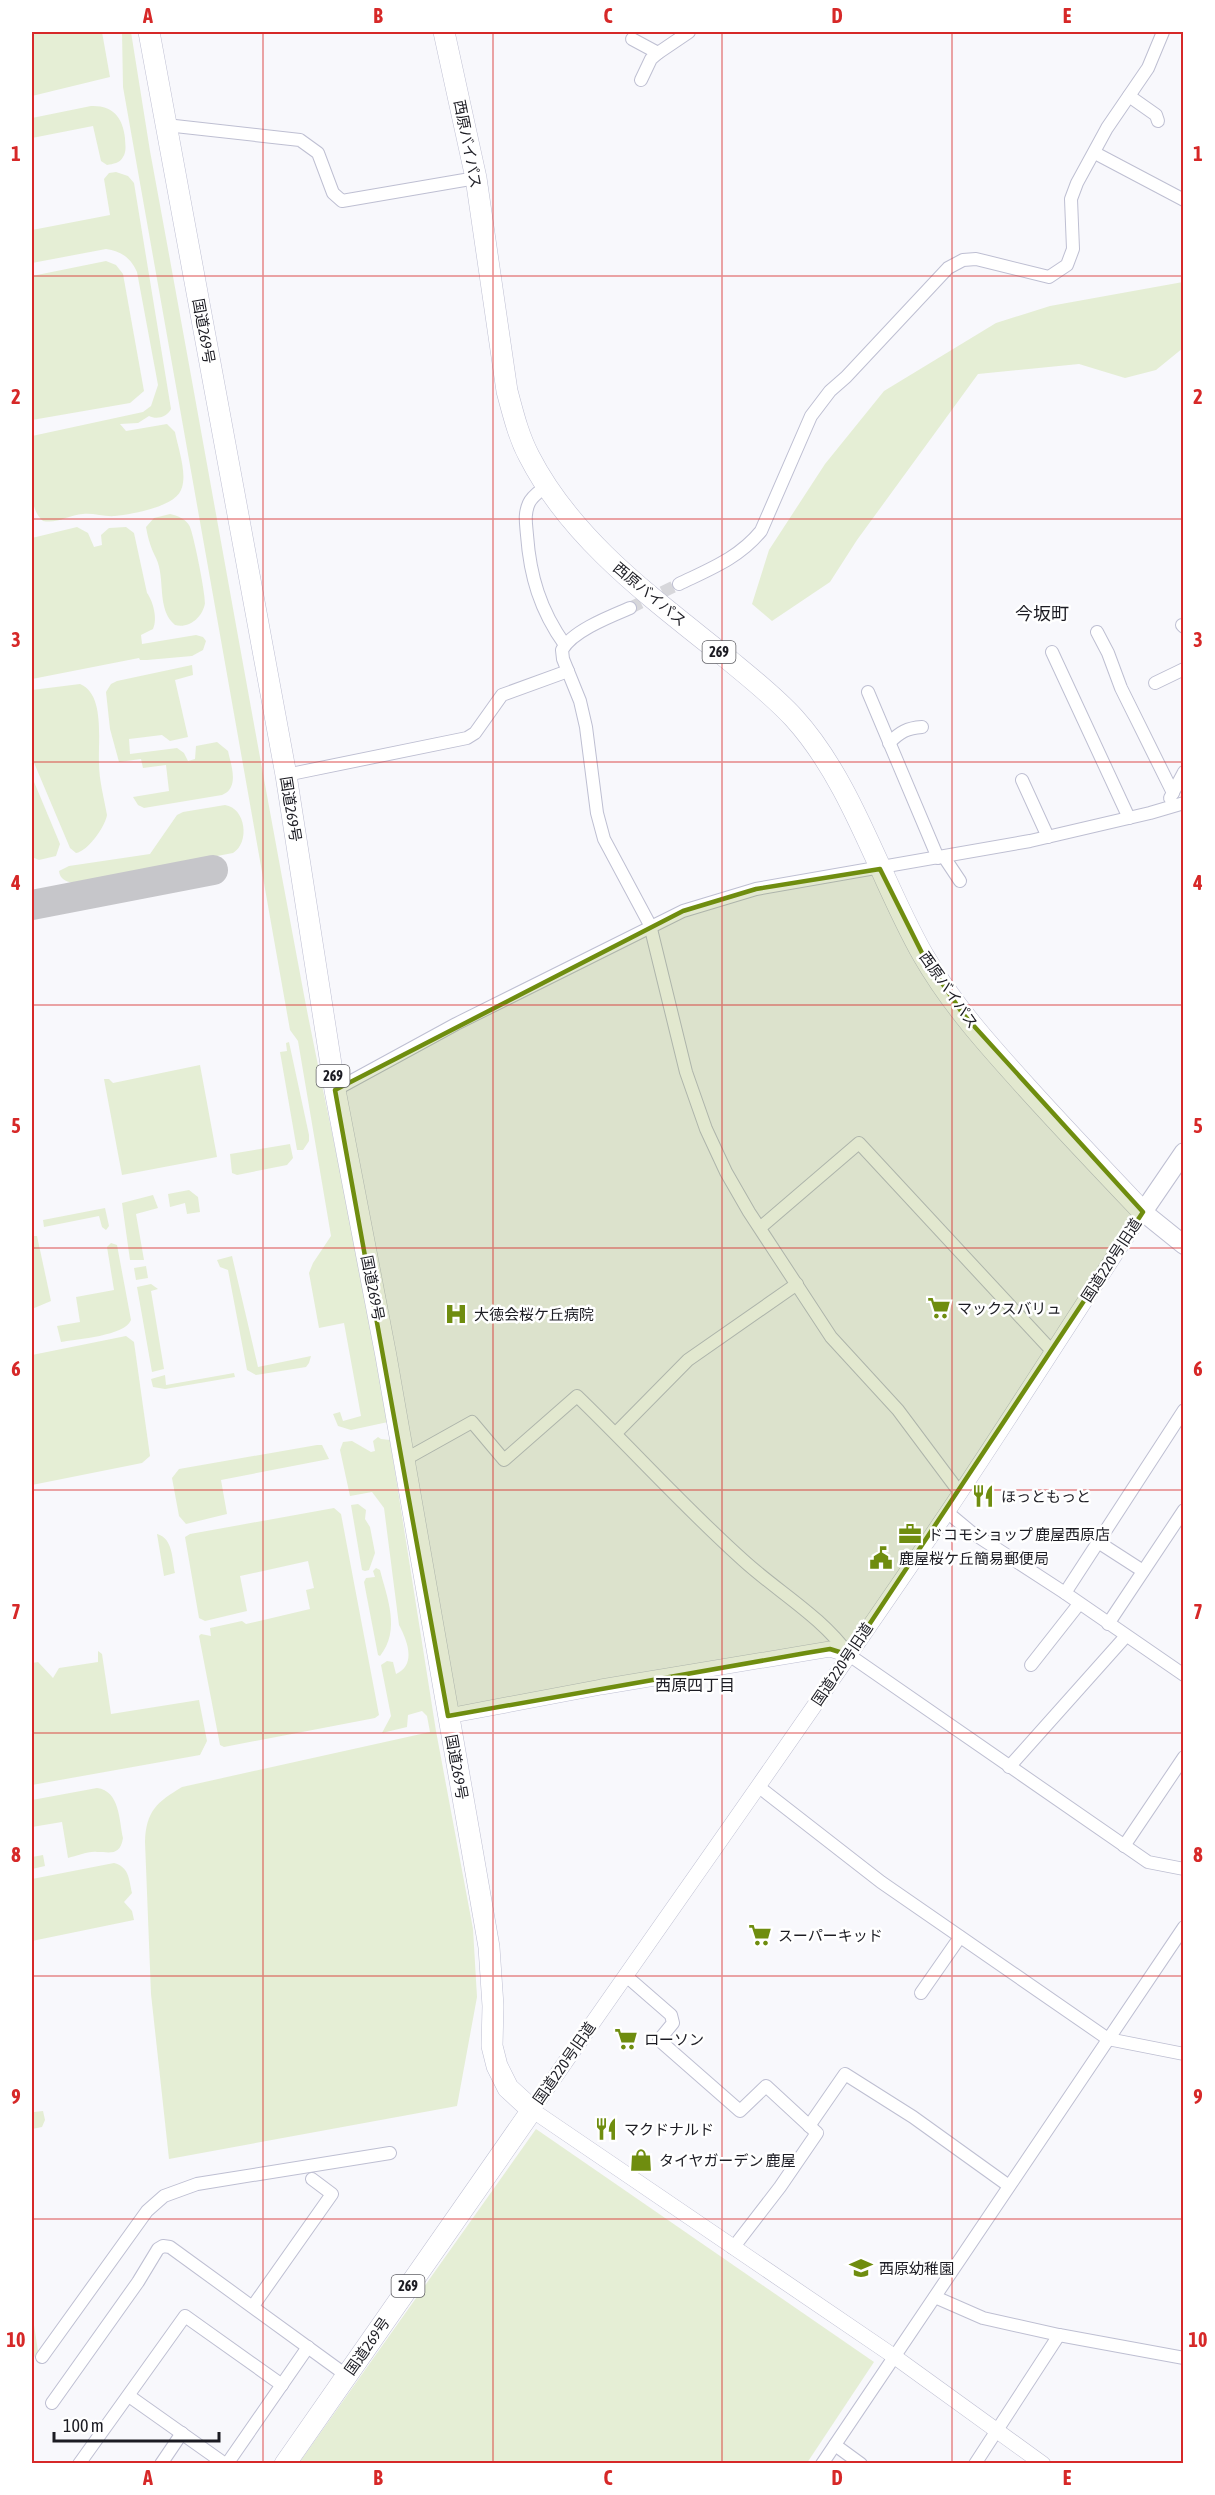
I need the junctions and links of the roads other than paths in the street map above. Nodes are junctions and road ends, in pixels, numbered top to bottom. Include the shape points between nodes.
1 (149, 32) edge
2 (444, 32) edge
3 (689, 32) edge
4 (1163, 32) edge
5 (632, 39) dead end
6 (658, 52) junction
7 (640, 80) dead end
8 (1129, 96) junction
9 (1158, 121) dead end
10 (166, 125) junction
11 (1095, 153) junction
12 (476, 178) junction
13 (1184, 200) edge
14 (546, 486) junction
15 (680, 584) tunnel mouth
16 (630, 608) tunnel mouth
17 (1097, 632) dead end
18 (565, 645) junction
19 (1052, 652) dead end
20 (1184, 669) edge
21 (568, 671) junction
22 (1155, 683) dead end
23 (868, 692) dead end
24 (922, 727) dead end
25 (889, 742) junction
26 (1184, 772) edge
27 (286, 775) junction
28 (1022, 780) dead end
29 (1173, 793) junction
30 (1184, 803) edge
31 (1165, 807) junction
32 (1129, 818) junction
33 (1048, 837) junction
34 (941, 857) junction
35 (880, 869) junction
36 (960, 881) dead end
37 (650, 925) junction
38 (335, 1090) junction
39 (1184, 1152) edge
40 (1143, 1212) junction
41 (761, 1227) junction
42 (1184, 1245) edge
43 (796, 1284) junction
44 (1052, 1351) junction
45 (1184, 1410) edge
46 (616, 1433) junction
47 (404, 1460) junction
48 (960, 1493) junction
49 (1184, 1510) edge
50 (947, 1512) junction
51 (1098, 1542) junction
52 (1143, 1571) junction
53 (1065, 1593) junction
54 (1079, 1604) junction
55 (1108, 1624) junction
56 (1126, 1636) junction
57 (849, 1655) junction
58 (1031, 1665) dead end
59 (1184, 1676) edge
60 (448, 1716) junction
61 (1184, 1757) edge
62 (1009, 1767) junction
63 (759, 1787) junction
64 (1124, 1846) junction
65 (1184, 1869) edge
66 (1184, 1928) edge
67 (960, 1937) junction
68 (625, 1975) junction
69 (921, 1993) dead end
70 (1108, 2039) junction
71 (1184, 2054) edge
72 (532, 2110) junction
73 (809, 2126) junction
74 (390, 2153) dead end
75 (312, 2179) dead end
76 (1010, 2186) junction
77 (733, 2248) junction
78 (935, 2297) junction
79 (253, 2306) junction
80 (1059, 2335) junction
81 (308, 2347) junction
82 (895, 2356) junction
83 (42, 2357) dead end
84 (1184, 2358) edge
85 (346, 2375) junction
86 (282, 2385) junction
87 (129, 2396) junction
88 (52, 2403) dead end
89 (997, 2431) junction
90 (182, 2433) junction
91 (835, 2445) junction
92 (80, 2463) edge
93 (161, 2463) edge
94 (226, 2463) edge
95 (285, 2463) edge
96 (822, 2463) edge
97 (861, 2463) edge
98 (975, 2463) edge
99 (1043, 2463) edge

1 - 10 highway, 国道269号 / 269
2 - 12 highway, 西原バイパス / 269
3 - 6 street
4 - 8 street via 1148,68
5 - 6 street
6 - 7 street
8 - 9 street via 1156,115
8 - 11 street
10 - 12 street via 300,140 318,153 333,193 342,201
10 - 27 highway, 国道269号 / 269
11 - 13 street
11 - 15 street via 1071,199 1073,249 1067,265 1049,277 976,259 963,260 948,268 830,391 811,416 760,531 749,545 727,561
12 - 14 highway, 西原バイパス / 269 via 507,391 528,454
14 - 18 street via 530,500 525,515 528,561 542,608
14 - 35 highway, 西原バイパス / 269 via 568,517 613,564 795,719 848,799
16 - 18 street via 595,624
17 - 29 street
18 - 21 street via 563,659
19 - 32 street
20 - 22 street
21 - 27 street via 502,695 475,733 466,738
21 - 37 street via 586,726 604,839
23 - 25 street
24 - 25 street via 899,732
25 - 34 street
26 - 29 street
27 - 38 highway, 国道269号 / 269
28 - 33 street
29 - 31 street
30 - 31 street
31 - 32 street
32 - 33 street
33 - 34 street
34 - 35 street
34 - 36 street
35 - 37 street via 756,889 683,910
35 - 40 highway, 西原バイパス / 269 via 923,955 963,1014 1078,1145
37 - 38 street
37 - 41 street via 686,1072 706,1129 726,1172
38 - 47 highway, 国道269号 / 269
39 - 40 main road
40 - 42 main road
40 - 44 street, 国道220号旧道
41 - 43 street
41 - 44 street via 859,1143
43 - 46 street via 688,1360
43 - 48 street via 831,1337 898,1410
44 - 48 street, 国道220号旧道
45 - 51 street
46 - 47 street via 577,1396 504,1460 472,1422
46 - 57 street via 705,1526 835,1636
47 - 60 highway, 国道269号 / 269
48 - 50 street, 国道220号旧道
49 - 52 street
50 - 53 street
50 - 57 street, 国道220号旧道
51 - 52 street
51 - 53 street
52 - 55 street
53 - 54 street
54 - 55 street
54 - 58 street
55 - 56 street
56 - 59 street
56 - 62 street
57 - 60 street via 830,1650 806,1653
57 - 62 street
57 - 63 street, 国道220号旧道
60 - 72 highway, 国道269号 / 269 via 489,1947 492,2046 508,2088
61 - 64 street
62 - 64 street
63 - 67 street via 881,1882
63 - 68 street, 国道220号旧道
64 - 65 street via 1148,1862
66 - 70 street
67 - 69 street
67 - 70 street
68 - 72 street, 国道220号旧道
68 - 73 street via 671,2014 673,2023 659,2040 740,2111 766,2086
70 - 71 street
70 - 76 street
72 - 77 street
72 - 85 highway, 国道269号 / 269
73 - 76 street via 845,2074
73 - 77 street via 817,2133
74 - 83 street via 197,2184 164,2196 147,2211
75 - 79 street via 332,2194
76 - 78 street
77 - 82 street
78 - 80 street via 983,2318
78 - 82 street
79 - 81 street
79 - 88 street via 170,2247 163,2246
80 - 84 street
80 - 89 street
81 - 85 street
81 - 86 street
82 - 89 street
82 - 91 street
85 - 95 highway, 国道269号 / 269
86 - 87 street via 185,2316
86 - 94 street
87 - 90 street
87 - 92 street
89 - 98 street
89 - 99 street
90 - 93 street
90 - 94 street
91 - 96 street
91 - 97 street

